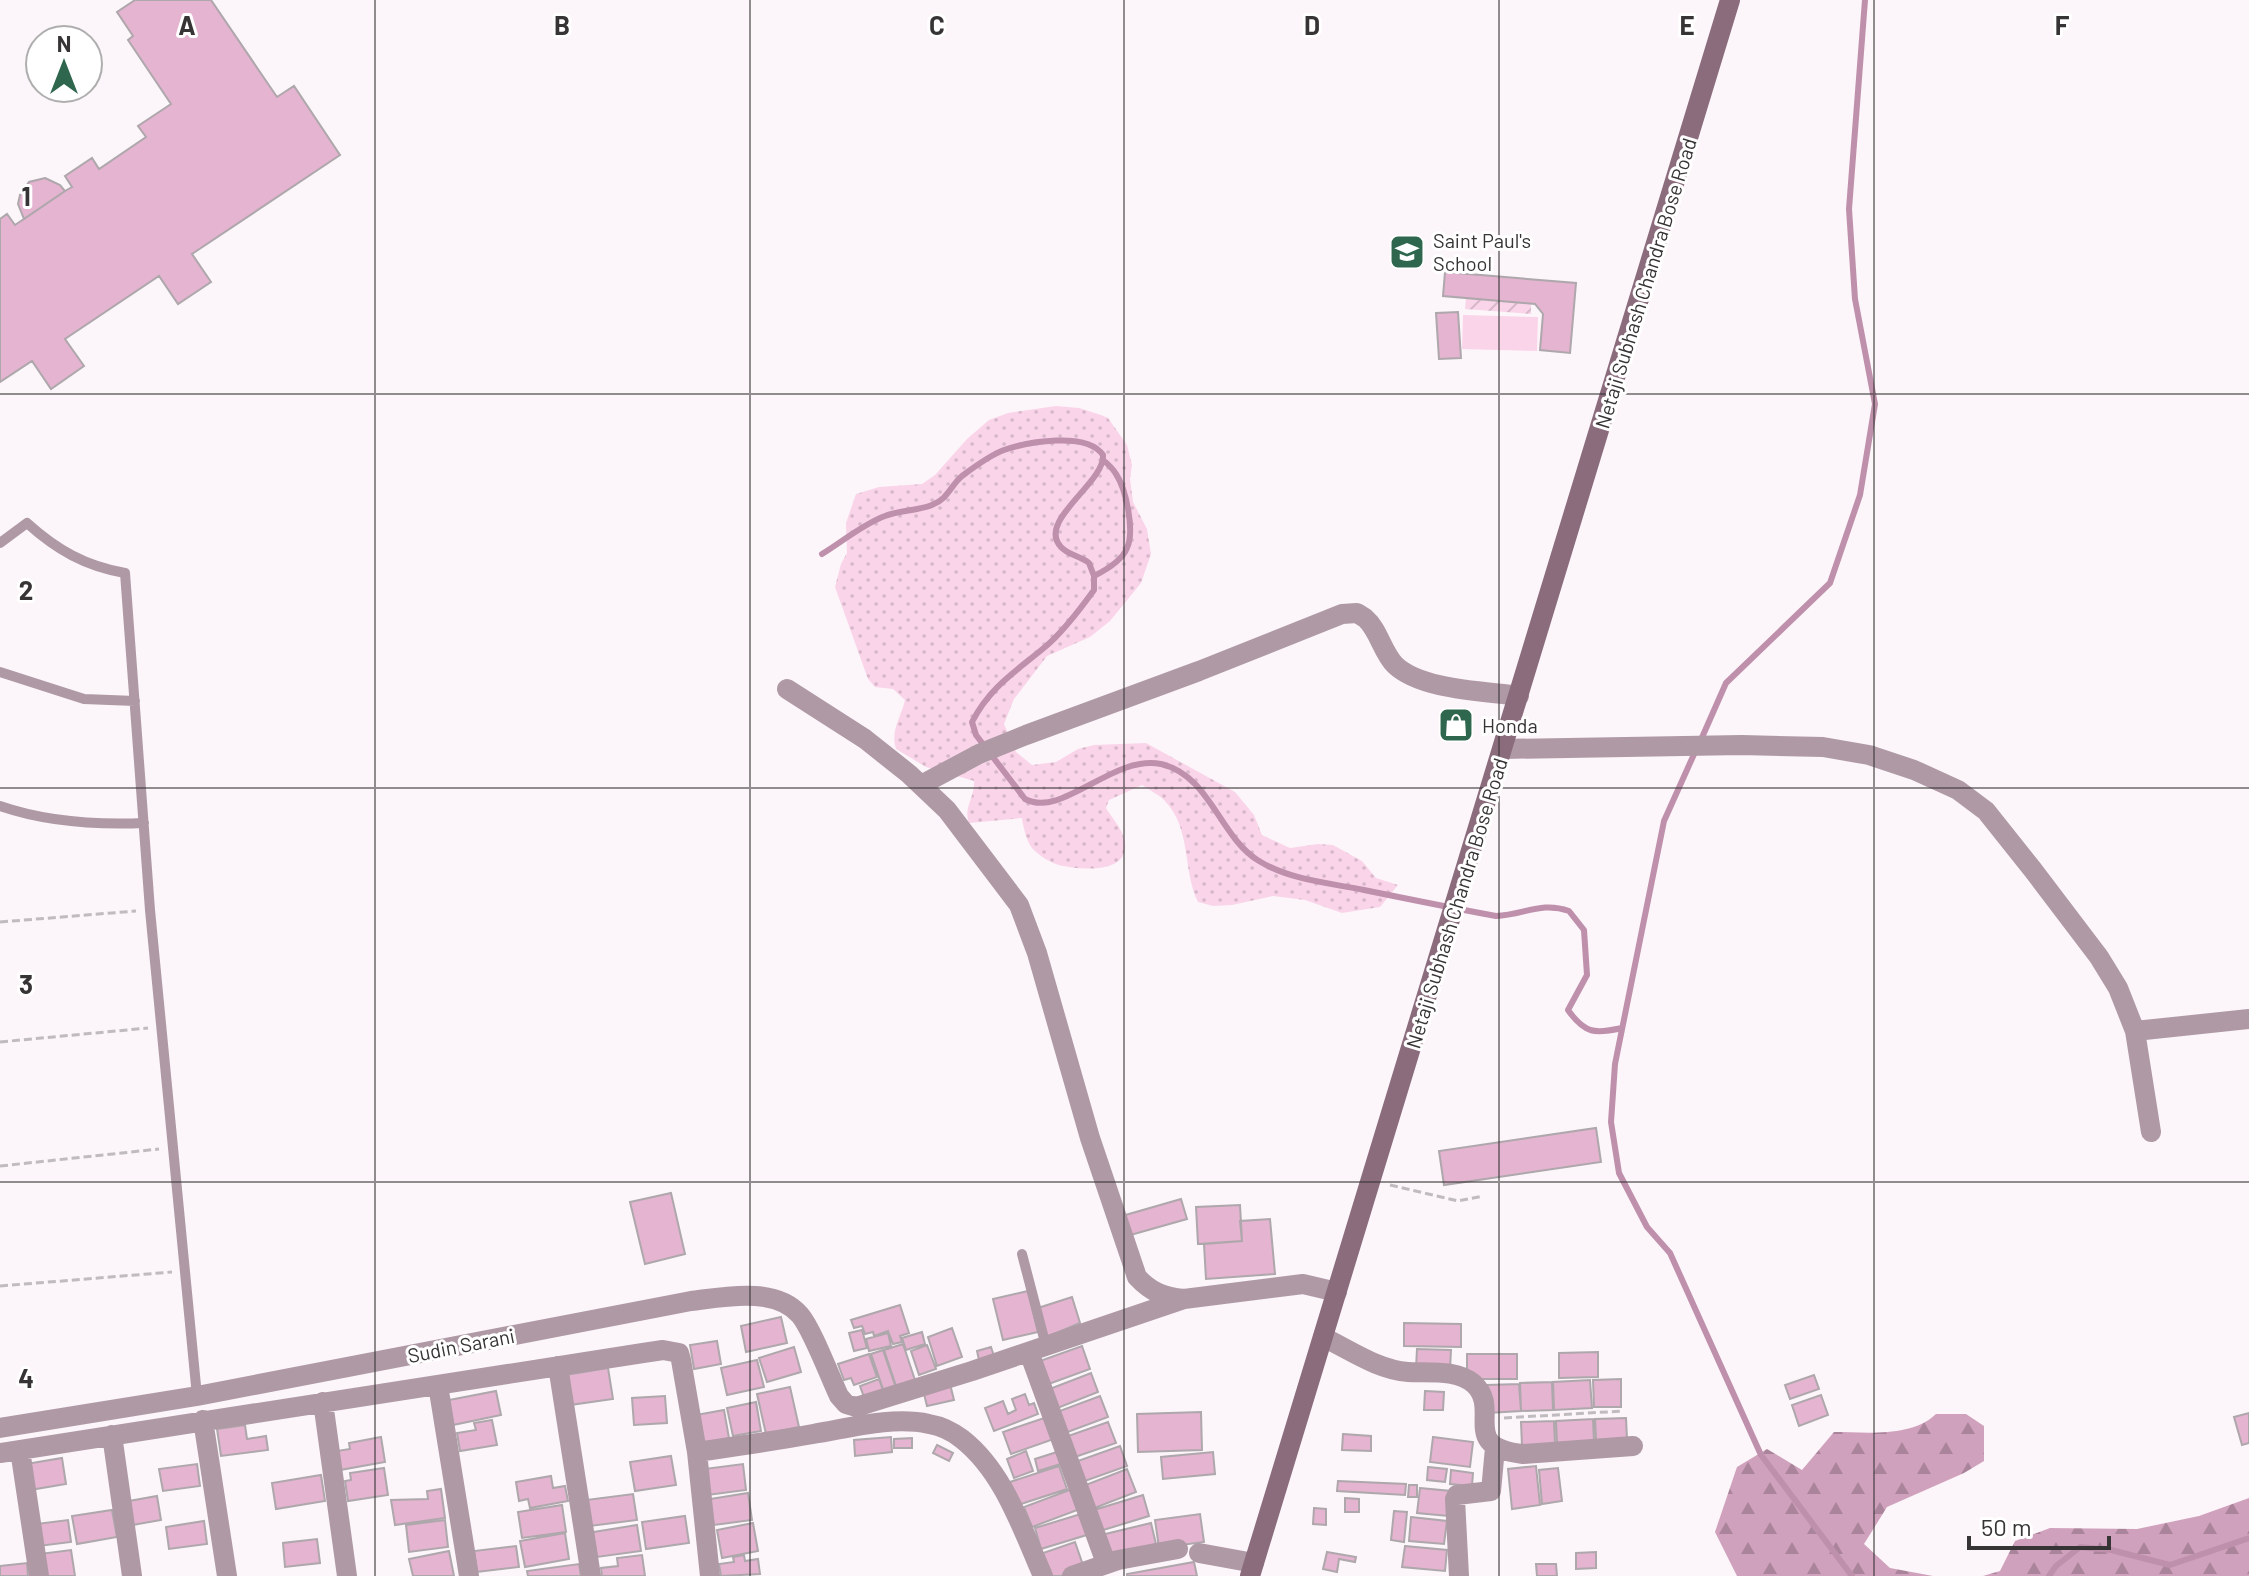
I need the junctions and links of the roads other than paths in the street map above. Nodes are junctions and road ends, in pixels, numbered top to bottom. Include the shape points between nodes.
1 (1730, 0) edge
2 (0, 543) edge
3 (0, 672) edge
4 (787, 689) dead end
5 (1519, 696) junction
6 (135, 701) junction
7 (1503, 749) junction
8 (921, 785) junction
9 (0, 806) edge
10 (144, 823) junction
11 (2249, 1019) edge
12 (2135, 1031) junction
13 (2151, 1132) dead end
14 (1022, 1254) dead end
15 (1137, 1277) junction
16 (1337, 1292) junction
17 (1184, 1299) junction
18 (1148, 1311) junction
19 (1323, 1337) junction
20 (1038, 1349) junction
21 (558, 1366) junction
22 (438, 1385) junction
23 (200, 1395) junction
24 (323, 1402) junction
25 (205, 1420) junction
26 (0, 1428) edge
27 (112, 1435) junction
28 (1633, 1446) dead end
29 (1495, 1448) junction
30 (10, 1452) edge
31 (697, 1452) junction
32 (1106, 1563) junction
33 (1252, 1570) edge
34 (39, 1576) edge
35 (132, 1576) edge
36 (227, 1576) edge
37 (347, 1576) edge
38 (469, 1576) edge
39 (591, 1576) edge
40 (710, 1576) edge
41 (1043, 1576) edge
42 (1072, 1576) edge
43 (1459, 1576) edge

1 - 5 street, Netaji Subhash Chandra Bose Road
2 - 6 lane via 27,523 74,558 125,573
3 - 6 lane via 84,699
4 - 8 street via 865,739
5 - 7 street, Netaji Subhash Chandra Bose Road
5 - 8 street via 1414,677 1393,663 1365,618 1342,614 979,754
6 - 10 lane
7 - 12 street via 1823,747 1914,770 1958,790 1986,811 2099,957
7 - 16 street, Netaji Subhash Chandra Bose Road
8 - 15 street via 947,810 1019,905
9 - 10 lane via 67,821
10 - 23 lane
11 - 12 street
12 - 13 street
14 - 20 lane
15 - 17 street via 1149,1290
15 - 18 street
16 - 17 street via 1303,1284
16 - 19 street, Netaji Subhash Chandra Bose Road
17 - 18 street
18 - 20 street
19 - 29 street via 1392,1370 1443,1373 1472,1382 1481,1393 1489,1441
19 - 33 street, Netaji Subhash Chandra Bose Road
20 - 23 street, Sudin Sarani via 865,1406 851,1406 842,1400 801,1316 780,1302 750,1296 691,1301
20 - 32 street
21 - 22 street
21 - 31 street via 663,1350 679,1353
21 - 39 street
22 - 24 street
22 - 38 street
23 - 25 street
23 - 26 street, Sudin Sarani
24 - 25 street
24 - 37 street
25 - 27 street
25 - 36 street
27 - 30 street
27 - 35 street
28 - 29 street via 1523,1454
29 - 43 street via 1491,1491 1455,1499
30 - 34 street
31 - 40 street
31 - 41 street via 870,1425 910,1422 947,1430 990,1469
32 - 33 street via 1188,1551
32 - 42 street

